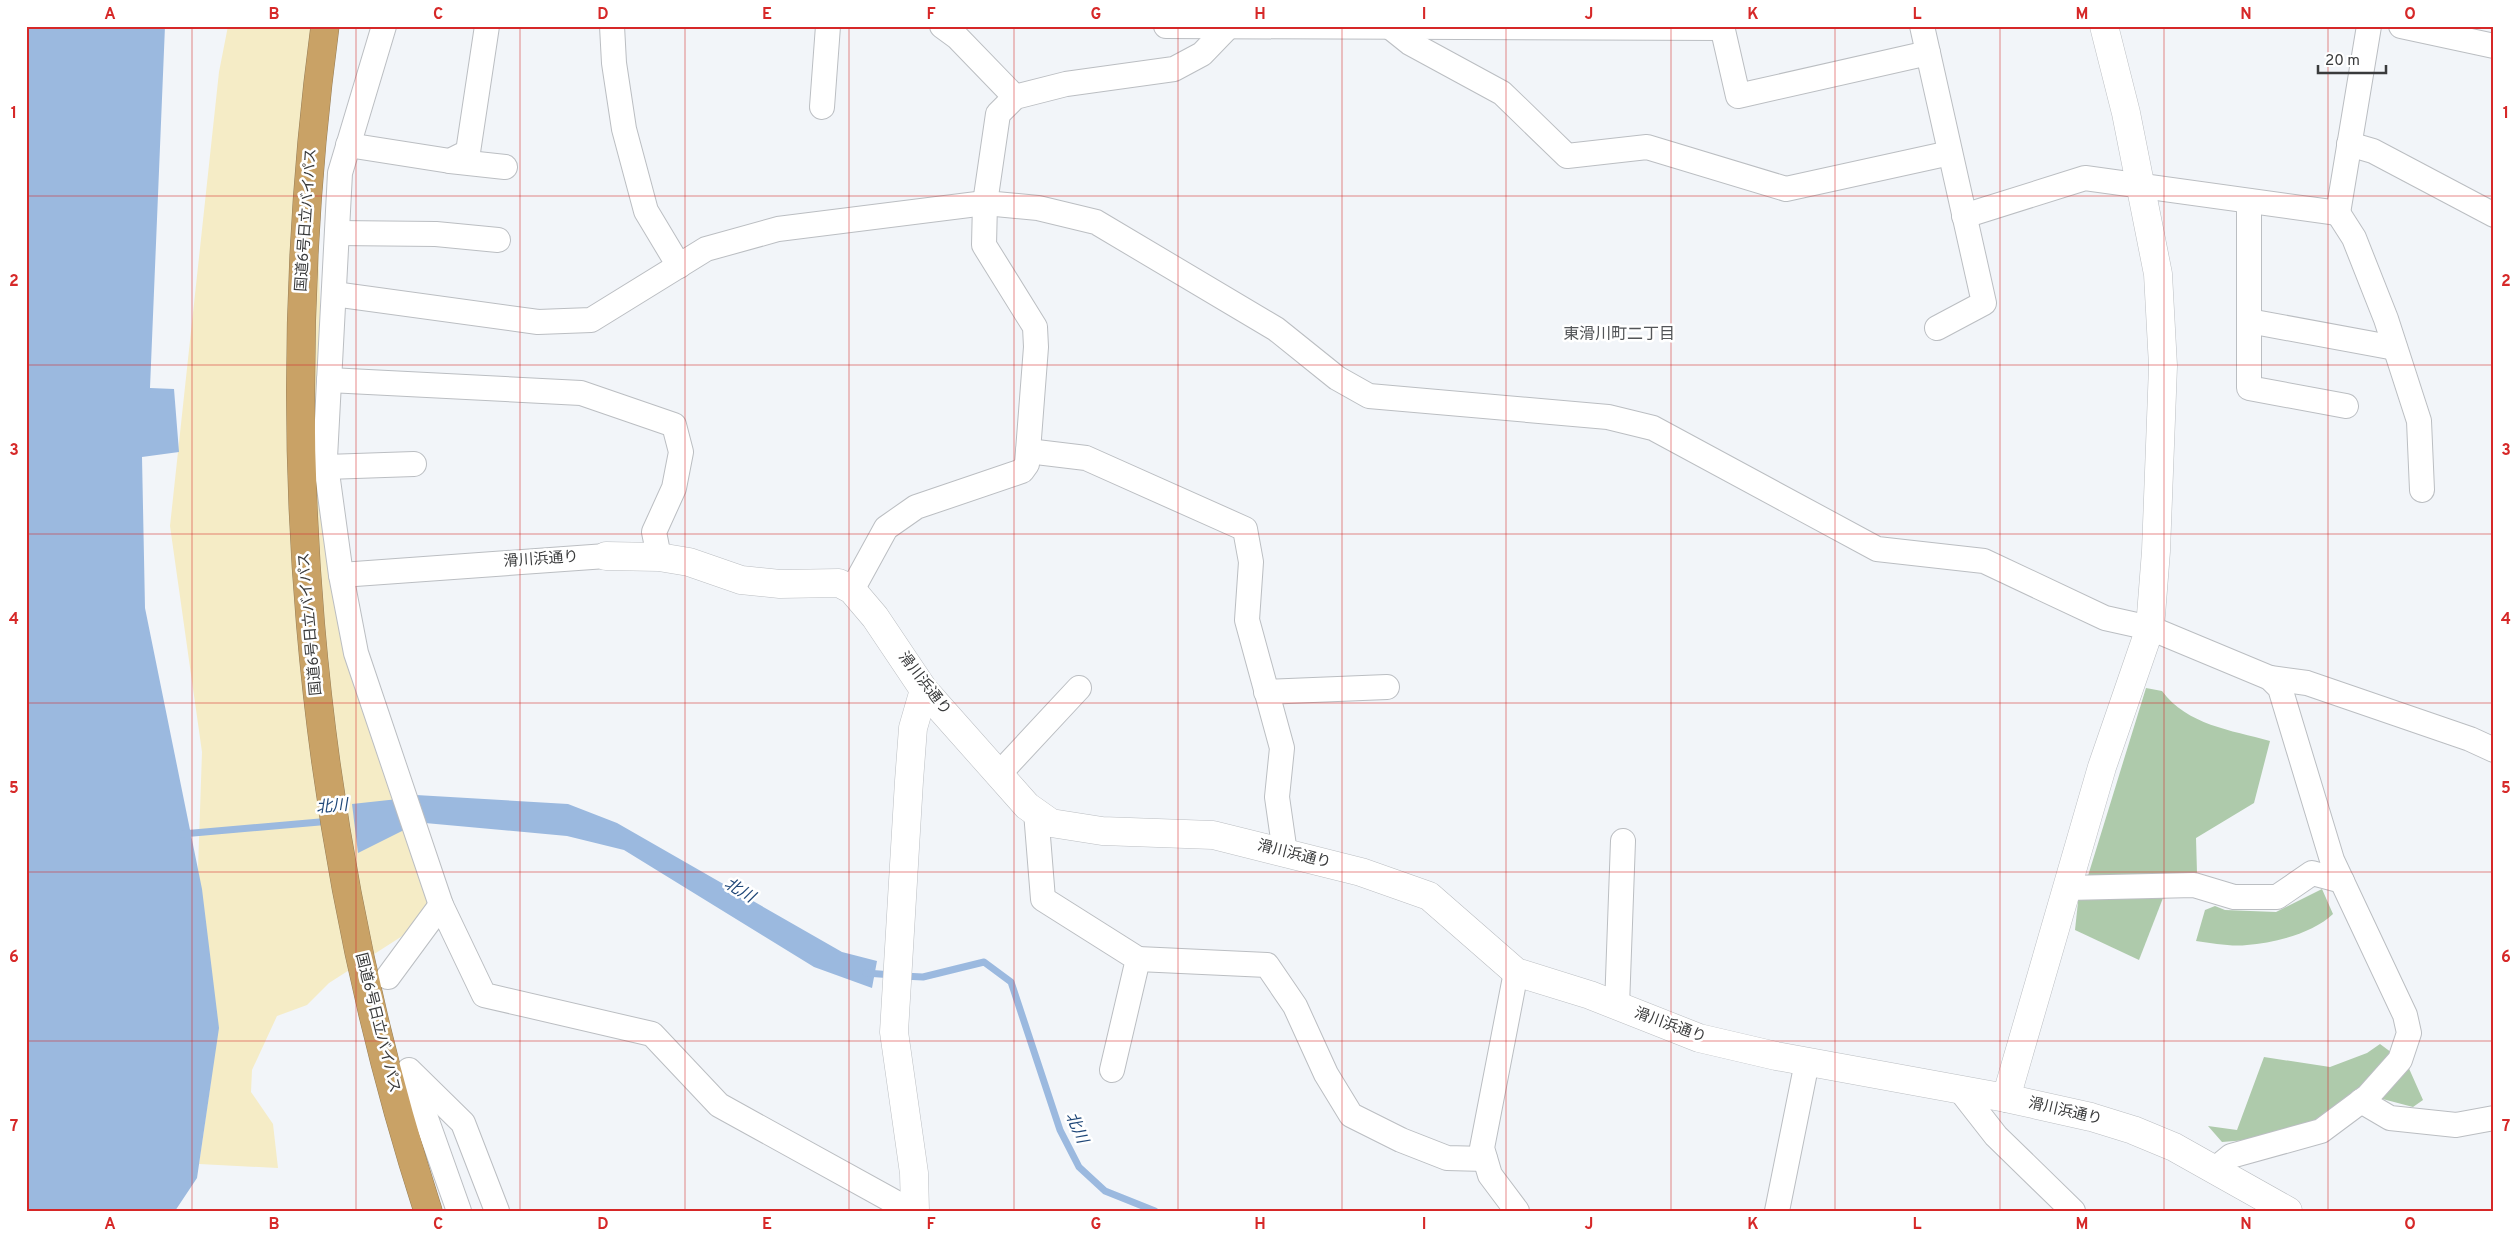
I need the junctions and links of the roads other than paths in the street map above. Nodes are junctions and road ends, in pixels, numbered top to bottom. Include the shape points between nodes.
1 (325, 26) edge
2 (384, 26) edge
3 (487, 26) edge
4 (612, 26) edge
5 (828, 26) edge
6 (942, 26) edge
7 (1166, 26) edge
8 (1229, 26) edge
9 (1922, 26) edge
10 (2104, 26) edge
11 (2369, 26) edge
12 (2401, 26) edge
13 (1390, 27) edge
14 (1722, 27) edge
15 (2494, 46) edge
16 (1928, 53) junction
17 (1015, 97) junction
18 (822, 107) dead end
19 (2349, 144) junction
20 (348, 145) junction
21 (1950, 153) junction
22 (450, 161) junction
23 (505, 167) dead end
24 (2141, 186) junction
25 (2249, 201) junction
26 (985, 203) junction
27 (2338, 213) junction
28 (1964, 216) junction
29 (2494, 216) edge
30 (337, 234) junction
31 (498, 240) dead end
32 (679, 266) junction
33 (334, 294) junction
34 (2249, 321) junction
35 (1937, 328) dead end
36 (2395, 348) junction
37 (329, 380) junction
38 (2346, 406) dead end
39 (1028, 451) junction
40 (414, 464) dead end
41 (326, 467) junction
42 (2422, 490) dead end
43 (606, 556) joint
44 (659, 557) junction
45 (341, 575) junction
46 (852, 590) junction
47 (2150, 628) junction
48 (2270, 678) junction
49 (1387, 687) dead end
50 (1079, 688) dead end
51 (924, 690) junction
52 (1266, 692) junction
53 (2494, 750) edge
54 (998, 775) junction
55 (1036, 812) junction
56 (1623, 841) dead end
57 (1285, 853) junction
58 (2342, 882) junction
59 (2067, 888) junction
60 (441, 905) junction
61 (1138, 959) junction
62 (1516, 972) junction
63 (388, 977) dead end
64 (1617, 1006) junction
65 (1807, 1062) junction
66 (1112, 1070) dead end
67 (1960, 1090) junction
68 (2006, 1098) junction
69 (2361, 1101) junction
70 (2494, 1118) edge
71 (1485, 1159) junction
72 (2214, 1170) junction
73 (428, 1211) edge
74 (459, 1211) edge
75 (497, 1211) edge
76 (913, 1211) edge
77 (1517, 1211) edge
78 (1777, 1211) edge
79 (2073, 1211) edge
80 (2288, 1211) edge

1 - 73 highway, 国道6号日立バイパス via 316,91 302,297 303,535 317,700 350,912 382,1045
2 - 20 street
3 - 22 street via 468,152
4 - 32 street via 624,129 646,210
5 - 18 street
6 - 17 street via 957,37
7 - 8 street
8 - 13 street
8 - 17 street via 1202,54 1174,69 1066,84
9 - 16 street
10 - 24 street
11 - 19 street
12 - 15 street
13 - 14 street
13 - 21 street via 1410,43 1502,93 1567,156 1647,147 1786,189
14 - 16 street via 1738,96
16 - 21 street
17 - 26 street via 998,114
19 - 27 street
19 - 29 street via 2373,150
20 - 22 street
20 - 30 street via 340,173
21 - 28 street
22 - 23 street
24 - 25 street
24 - 28 street via 2085,178
24 - 47 street via 2158,274 2163,366
25 - 27 street
25 - 34 street
26 - 32 street via 778,229 706,250
26 - 39 street via 984,246 1035,327
26 - 47 street via 1038,208 1096,222 1276,329 1337,378 1369,396 1608,417 1653,428 1877,549 1984,561 2106,618
27 - 36 street via 2354,238
28 - 35 street via 1984,303
30 - 31 street via 436,234
30 - 33 street
32 - 33 street via 591,320 538,322
33 - 37 street
34 - 36 street
34 - 38 street via 2249,388
36 - 42 street via 2419,421
37 - 41 street
37 - 44 street via 580,393 674,425 681,452 674,488 654,532
39 - 46 street via 1027,464 1022,471 916,507 886,528
39 - 52 street via 1086,458 1245,529 1251,562 1247,620
40 - 41 street
41 - 45 street
43 - 44 street, 滑川浜通り
43 - 45 street, 滑川浜通り
44 - 46 street, 滑川浜通り via 689,562 741,580 839,584
45 - 60 street via 356,653
46 - 51 street, 滑川浜通り via 875,617
47 - 48 street
47 - 59 street via 2102,768
48 - 53 street via 2307,683
48 - 58 street via 2280,688 2332,860
49 - 52 street
50 - 54 street
51 - 54 street, 滑川浜通り
51 - 76 street via 914,728 894,1032 914,1173
52 - 57 street via 1282,748 1277,797
54 - 55 street, 滑川浜通り
55 - 57 street, 滑川浜通り via 1052,823 1102,831 1213,835
55 - 61 street via 1043,899
56 - 64 street
57 - 62 street, 滑川浜通り via 1361,872 1429,896
58 - 59 street via 2312,873 2277,897 2234,897 2194,885
58 - 69 street via 2405,1015 2409,1033 2400,1060
59 - 68 street
60 - 63 street
60 - 76 street via 484,994 652,1034 719,1104
61 - 66 street
61 - 71 street via 1267,965 1295,1006 1326,1074 1351,1114 1401,1140 1447,1158
62 - 64 street, 滑川浜通り
62 - 71 street via 1482,1148
64 - 65 street, 滑川浜通り via 1699,1038
65 - 67 street, 滑川浜通り
65 - 78 street
67 - 68 street, 滑川浜通り
67 - 79 street via 1996,1136
68 - 72 street, 滑川浜通り via 2133,1130 2174,1147
69 - 70 street via 2390,1118 2456,1125
69 - 72 street via 2321,1131 2231,1156
71 - 77 street via 1490,1175
72 - 80 street, 滑川浜通り
74 - 75 street via 409,1070 463,1123

